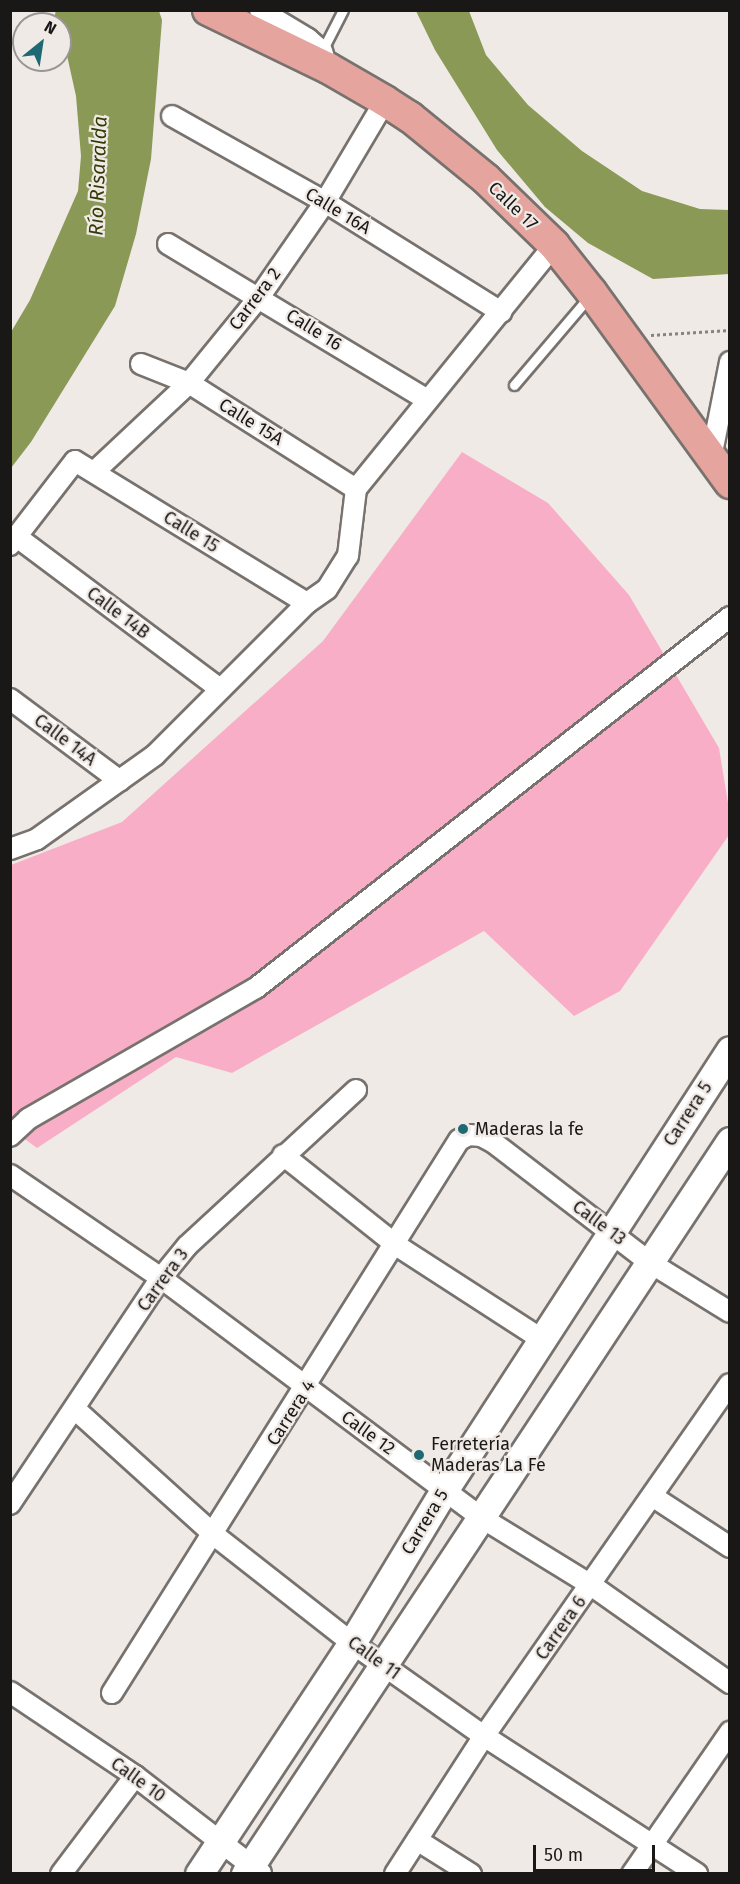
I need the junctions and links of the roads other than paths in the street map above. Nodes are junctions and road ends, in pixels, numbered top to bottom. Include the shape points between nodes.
1 (260, 10) edge
2 (343, 10) edge
3 (214, 13) edge
4 (325, 60) junction
5 (385, 101) junction
6 (172, 116) dead end
7 (325, 202) junction
8 (168, 244) dead end
9 (554, 245) junction
10 (592, 293) junction
11 (260, 296) junction
12 (501, 312) junction
13 (729, 362) edge
14 (141, 364) dead end
15 (189, 383) junction
16 (514, 385) dead end
17 (428, 400) junction
18 (723, 465) edge
19 (94, 472) junction
20 (356, 489) junction
21 (14, 541) edge
22 (307, 603) junction
23 (729, 617) edge
24 (220, 689) junction
25 (10, 699) edge
26 (120, 781) junction
27 (10, 849) edge
28 (729, 1050) edge
29 (356, 1089) dead end
30 (469, 1135) joint
31 (10, 1136) edge
32 (729, 1141) edge
33 (283, 1155) junction
34 (721, 1171) edge
35 (10, 1175) edge
36 (610, 1232) junction
37 (396, 1245) junction
38 (649, 1262) junction
39 (160, 1278) junction
40 (729, 1312) edge
41 (543, 1340) junction
42 (729, 1384) edge
43 (306, 1388) junction
44 (76, 1410) junction
45 (445, 1489) junction
46 (652, 1496) junction
47 (10, 1504) edge
48 (482, 1518) junction
49 (213, 1534) junction
50 (729, 1547) edge
51 (591, 1585) junction
52 (351, 1643) junction
53 (381, 1664) junction
54 (729, 1683) edge
55 (10, 1692) edge
56 (112, 1693) dead end
57 (729, 1732) edge
58 (484, 1736) junction
59 (135, 1776) junction
60 (218, 1838) junction
61 (417, 1840) junction
62 (651, 1843) junction
63 (252, 1870) edge
64 (61, 1874) edge
65 (199, 1874) edge
66 (395, 1874) edge
67 (471, 1874) edge
68 (632, 1874) edge
69 (697, 1874) edge

1 - 4 street
2 - 4 lane
3 - 4 main road, Calle 17
4 - 5 main road, Calle 17
5 - 7 street, Carrera 2
5 - 9 main road, Calle 17 via 459,157
6 - 7 street, Calle 16A
7 - 11 street, Carrera 2
7 - 12 street, Calle 16A
8 - 11 street, Calle 16
9 - 10 main road, Calle 17
9 - 12 street
10 - 16 lane
10 - 18 main road, Calle 17
11 - 15 street, Carrera 2
11 - 17 street, Calle 16
12 - 17 street
13 - 18 street
14 - 15 street, Calle 15A
15 - 19 street, Carrera 2
15 - 20 street, Calle 15A
17 - 20 street
19 - 21 street, Calle 15 via 75,461
19 - 22 street, Calle 15
20 - 22 street via 348,556 327,588
21 - 24 street, Calle 14B
22 - 24 street
23 - 31 street via 256,988 28,1119
24 - 26 street via 155,755
25 - 26 street, Calle 14A
26 - 27 street via 37,839
28 - 36 main road, Carrera 5
29 - 33 street, Carrera 3
30 - 36 street, Calle 13 via 494,1143
30 - 37 street, Carrera 4 via 449,1151
32 - 34 main road
33 - 37 street
33 - 39 street, Carrera 3 via 187,1246
34 - 38 main road
35 - 39 street, Calle 12
36 - 38 street, Calle 13
36 - 41 main road, Carrera 5
37 - 41 street
37 - 43 street, Carrera 4
38 - 40 street, Calle 13
38 - 48 main road
39 - 43 street, Calle 12
39 - 44 street, Carrera 3
41 - 45 main road, Carrera 5
42 - 46 street, Carrera 6
43 - 45 street, Calle 12
43 - 49 street, Carrera 4
44 - 47 street, Carrera 3
44 - 49 street, Calle 11
45 - 48 street, Calle 12
45 - 52 main road, Carrera 5
46 - 50 street
46 - 51 street, Carrera 6
48 - 51 street, Calle 12
48 - 53 main road
49 - 52 street, Calle 11
49 - 56 street, Carrera 4
51 - 54 street, Calle 12
51 - 58 street, Carrera 6
52 - 53 street, Calle 11
52 - 60 main road, Carrera 5
53 - 58 street, Calle 11
53 - 63 main road
55 - 59 street, Calle 10
57 - 62 street
58 - 61 street, Carrera 6
58 - 62 street, Calle 11
59 - 60 street, Calle 10
59 - 64 street
60 - 63 street, Calle 10
60 - 65 main road, Carrera 5
61 - 66 street, Carrera 6
61 - 67 street
62 - 68 street
62 - 69 street, Calle 11

